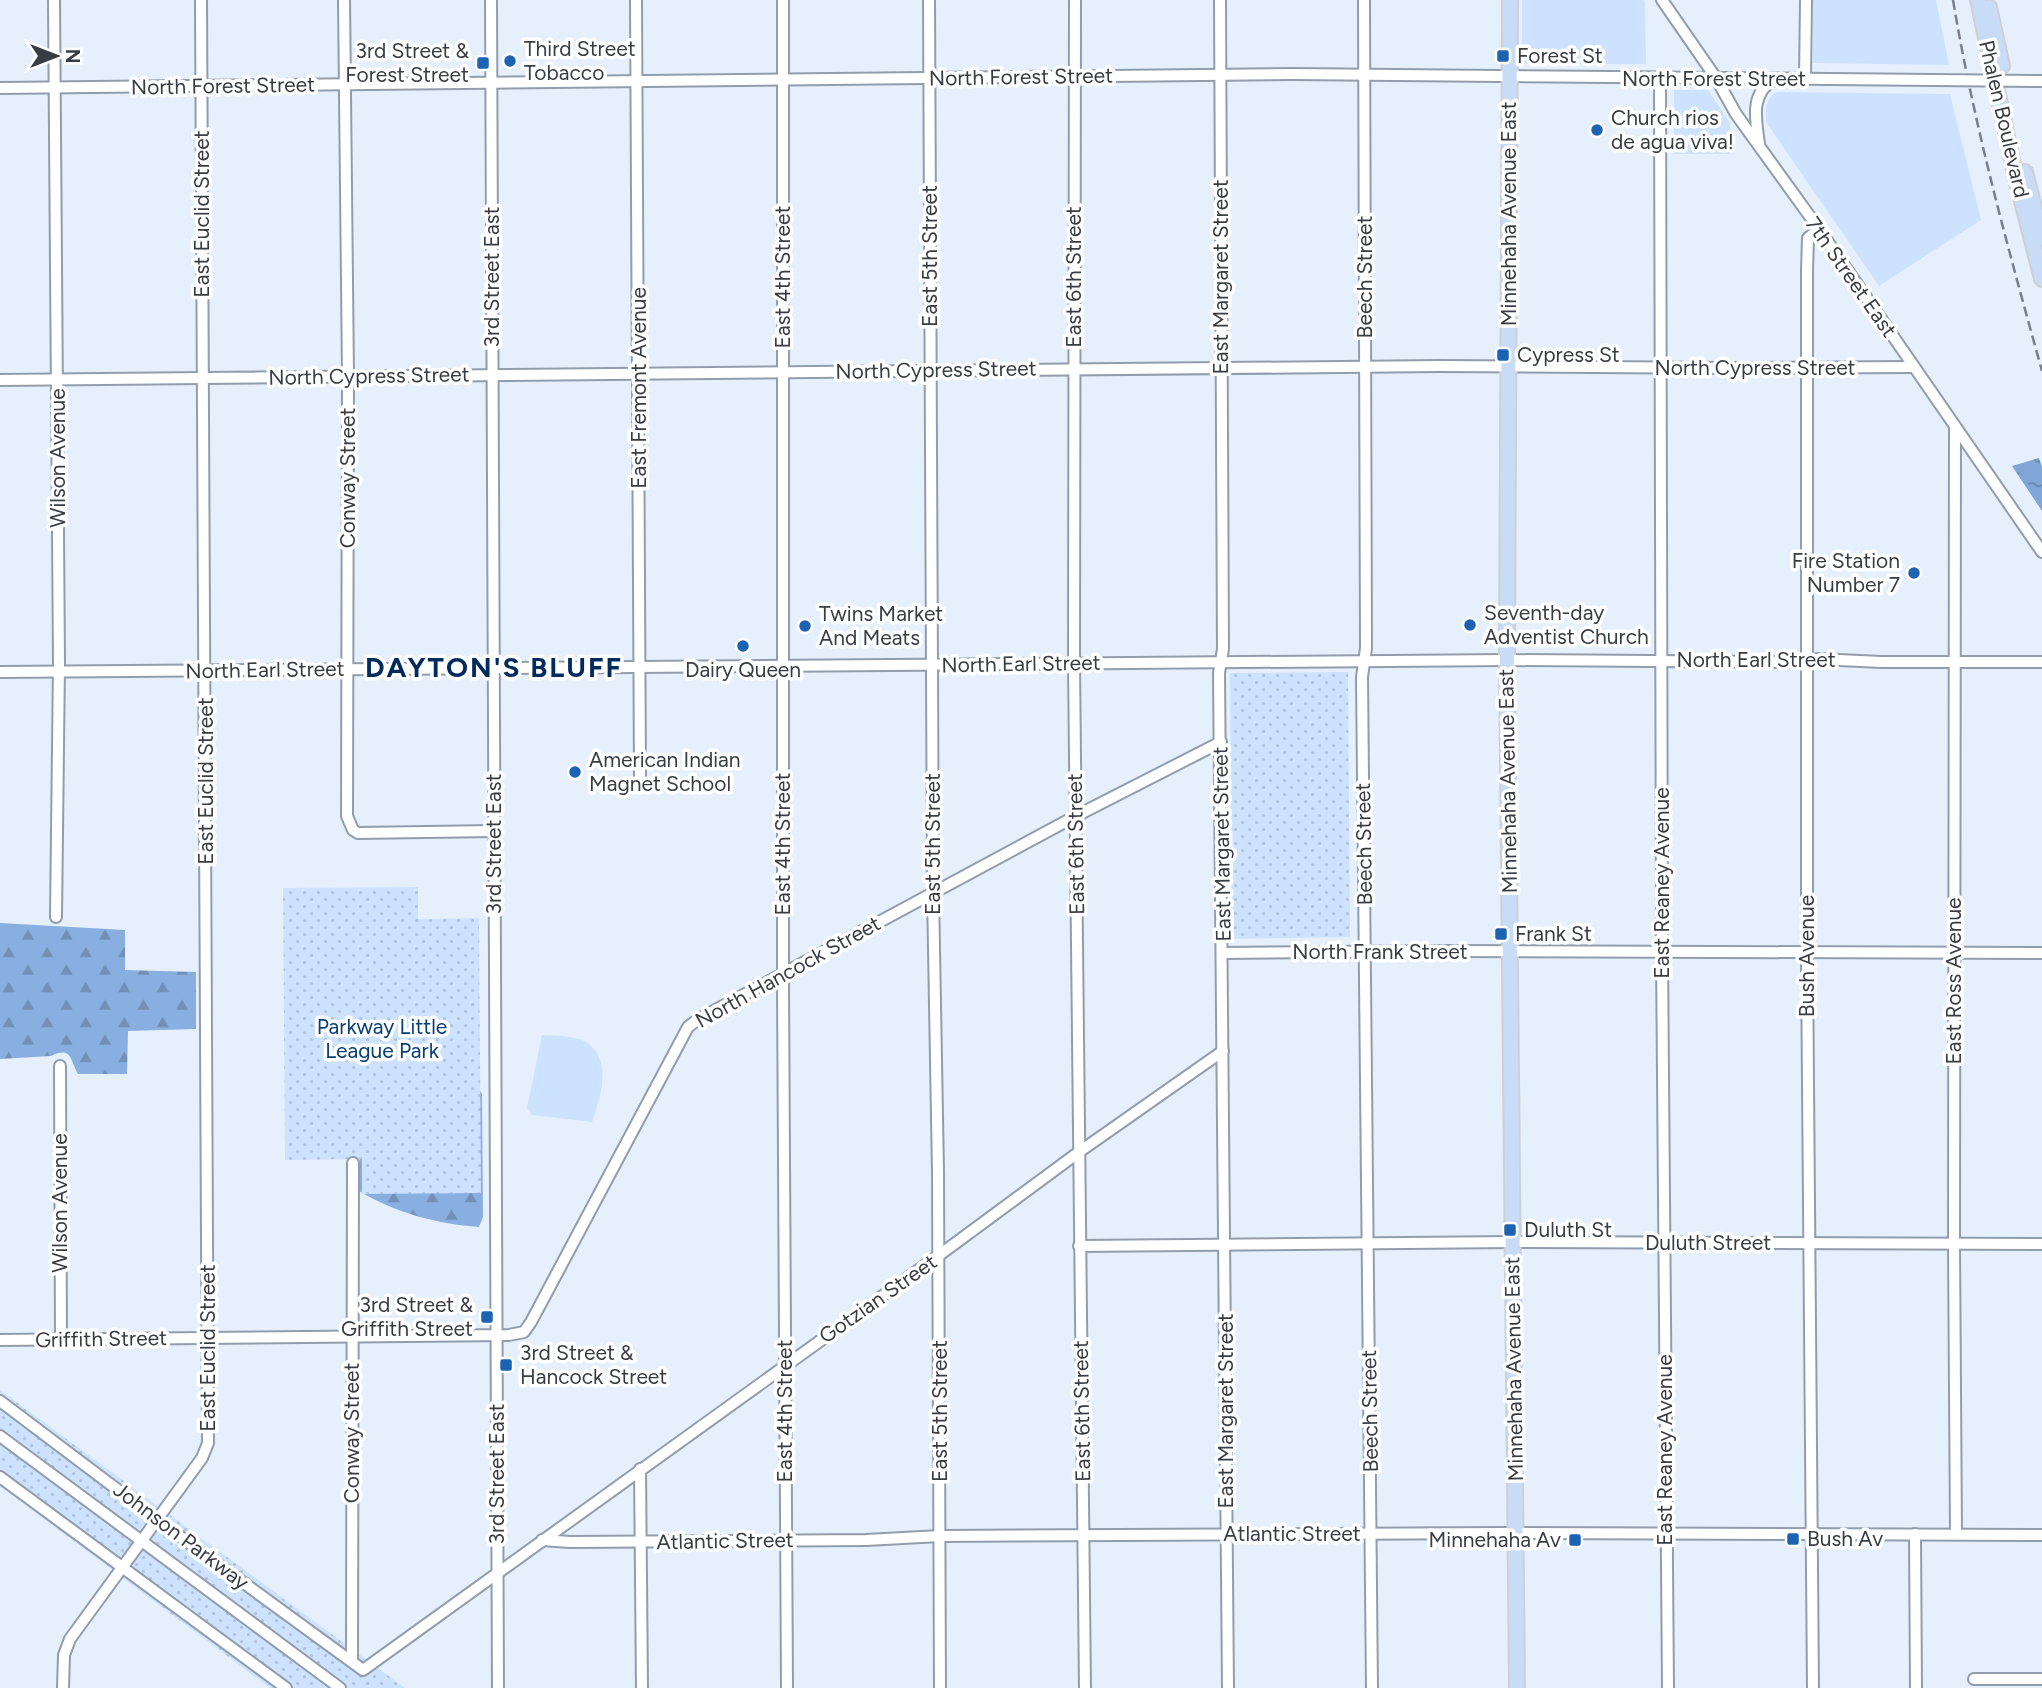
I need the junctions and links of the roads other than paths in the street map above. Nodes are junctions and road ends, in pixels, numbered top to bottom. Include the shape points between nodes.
1 (54, 0) edge
2 (201, 0) edge
3 (344, 0) edge
4 (491, 0) edge
5 (636, 0) edge
6 (783, 0) edge
7 (929, 0) edge
8 (1075, 0) edge
9 (1220, 0) edge
10 (1364, 0) edge
11 (1510, 0) edge
12 (1662, 0) edge
13 (1806, 0) edge
14 (1978, 0) edge
15 (1987, 0) edge
16 (1220, 75) junction
17 (1364, 75) junction
18 (1509, 76) junction
19 (1074, 77) junction
20 (1716, 78) junction
21 (929, 79) junction
22 (1660, 79) junction
23 (1775, 79) junction
24 (783, 80) junction
25 (1805, 80) junction
26 (2042, 81) edge
27 (636, 82) junction
28 (491, 83) junction
29 (344, 84) junction
30 (201, 86) junction
31 (55, 87) junction
32 (0, 89) edge
33 (1760, 147) junction
34 (1819, 229) junction
35 (2042, 238) edge
36 (2042, 279) edge
37 (1509, 366) junction
38 (1366, 367) junction
39 (1914, 367) junction
40 (1660, 368) junction
41 (1808, 368) junction
42 (1074, 369) junction
43 (1222, 369) junction
44 (931, 370) junction
45 (784, 372) junction
46 (639, 373) junction
47 (493, 375) junction
48 (348, 376) junction
49 (57, 379) junction
50 (203, 379) junction
51 (0, 380) edge
52 (1955, 428) junction
53 (2042, 552) edge
54 (1507, 660) junction
55 (1662, 660) junction
56 (1807, 660) junction
57 (1365, 661) junction
58 (1953, 661) junction
59 (1221, 662) junction
60 (2042, 662) edge
61 (1074, 664) junction
62 (933, 665) junction
63 (640, 666) junction
64 (783, 667) junction
65 (493, 668) junction
66 (348, 670) junction
67 (59, 671) junction
68 (205, 671) junction
69 (0, 673) edge
70 (1220, 742) junction
71 (640, 776) dead end
72 (1076, 816) junction
73 (494, 831) junction
74 (933, 892) junction
75 (56, 917) dead end
76 (1366, 951) junction
77 (1510, 951) junction
78 (1662, 951) junction
79 (1807, 952) junction
80 (1223, 953) junction
81 (1954, 953) junction
82 (2042, 953) edge
83 (783, 973) junction
84 (1223, 1051) junction
85 (60, 1066) dead end
86 (1079, 1152) junction
87 (353, 1163) dead end
88 (1513, 1242) junction
89 (1664, 1243) junction
90 (1809, 1243) junction
91 (1368, 1244) junction
92 (1954, 1244) junction
93 (2042, 1244) edge
94 (1225, 1245) junction
95 (1079, 1246) junction
96 (938, 1256) junction
97 (496, 1335) junction
98 (353, 1336) junction
99 (208, 1338) junction
100 (0, 1340) edge
101 (61, 1340) junction
102 (785, 1365) junction
103 (0, 1401) edge
104 (0, 1436) edge
105 (640, 1469) junction
106 (0, 1477) edge
107 (156, 1518) junction
108 (1371, 1534) junction
109 (1515, 1534) junction
110 (1666, 1534) junction
111 (1811, 1534) junction
112 (1915, 1534) junction
113 (1956, 1534) junction
114 (1083, 1535) junction
115 (1226, 1535) junction
116 (2042, 1535) edge
117 (940, 1536) junction
118 (542, 1540) junction
119 (785, 1540) junction
120 (140, 1541) junction
121 (641, 1542) junction
122 (122, 1566) junction
123 (497, 1573) junction
124 (352, 1661) junction
125 (363, 1670) joint
126 (271, 1677) junction
127 (1974, 1679) dead end
128 (2042, 1679) edge
129 (63, 1688) edge
130 (264, 1688) edge
131 (286, 1688) edge
132 (340, 1688) edge
133 (498, 1688) edge
134 (642, 1688) edge
135 (787, 1688) edge
136 (940, 1688) edge
137 (1085, 1688) edge
138 (1228, 1688) edge
139 (1372, 1688) edge
140 (1517, 1688) edge
141 (1668, 1688) edge
142 (1813, 1688) edge
143 (1916, 1688) edge

1 - 31 street, Wilson Avenue
2 - 30 street, East Euclid Street
3 - 29 street, Conway Street
4 - 28 street, 3rd Street East
5 - 27 street, East Fremont Avenue
6 - 24 street, East 4th Street
7 - 21 street, East 5th Street
8 - 19 street, East 6th Street
9 - 16 street, East Margaret Street
10 - 17 street, Beech Street
11 - 18 main road, Minnehaha Avenue East
12 - 20 street, 7th Street East
13 - 25 street
14 - 36 main road, Phalen Boulevard
15 - 35 main road, Phalen Boulevard
16 - 17 street, North Forest Street
16 - 19 street, North Forest Street
16 - 43 street, East Margaret Street
17 - 18 street, North Forest Street
17 - 38 street, Beech Street
18 - 22 street, North Forest Street
18 - 37 main road, Minnehaha Avenue East
19 - 21 street, North Forest Street
19 - 42 street, East 6th Street
20 - 22 street, North Forest Street
20 - 23 street, North Forest Street
20 - 33 street, 7th Street East
21 - 24 street, North Forest Street
21 - 44 street, East 5th Street
22 - 40 street, East Reaney Avenue
23 - 25 street, North Forest Street
23 - 33 street via 1762,88 1757,99
24 - 27 street, North Forest Street
24 - 45 street, East 4th Street
25 - 26 street, North Forest Street, bridge
27 - 28 street, North Forest Street
27 - 46 street, East Fremont Avenue
28 - 29 street, North Forest Street
28 - 47 street, 3rd Street East
29 - 30 street, North Forest Street
29 - 48 street, Conway Street
30 - 31 street, North Forest Street
30 - 50 street, East Euclid Street
31 - 32 street, North Forest Street
31 - 49 street, Wilson Avenue
33 - 34 street, 7th Street East
34 - 39 street, 7th Street East
34 - 41 street, Bush Avenue via 1808,238
37 - 38 street, North Cypress Street
37 - 40 street, North Cypress Street
37 - 54 main road, Minnehaha Avenue East
38 - 43 street, North Cypress Street
38 - 57 street, Beech Street
39 - 41 street, North Cypress Street
39 - 52 street, 7th Street East
40 - 41 street, North Cypress Street
40 - 55 street, East Reaney Avenue
41 - 56 street, Bush Avenue
42 - 43 street, North Cypress Street
42 - 44 street, North Cypress Street
42 - 61 street, East 6th Street
43 - 59 street, East Margaret Street
44 - 45 street, North Cypress Street
44 - 62 street, East 5th Street
45 - 46 street, North Cypress Street
45 - 64 street, East 4th Street
46 - 47 street, North Cypress Street
46 - 63 street, East Fremont Avenue
47 - 48 street, North Cypress Street
47 - 65 street, 3rd Street East
48 - 50 street, North Cypress Street
48 - 66 street, Conway Street
49 - 50 street, North Cypress Street
49 - 51 street, North Cypress Street
49 - 67 street, Wilson Avenue
50 - 68 street, East Euclid Street
52 - 53 street, 7th Street East
52 - 58 street, East Ross Avenue
54 - 55 street, North Earl Street
54 - 57 street, North Earl Street
54 - 77 main road, Minnehaha Avenue East
55 - 56 street, North Earl Street
55 - 78 street, East Reaney Avenue
56 - 58 street, North Earl Street
56 - 79 street, Bush Avenue
57 - 59 street, North Earl Street
57 - 76 street, Beech Street
58 - 60 street, North Earl Street
58 - 81 street, East Ross Avenue
59 - 61 street, North Earl Street
59 - 70 street, East Margaret Street
61 - 62 street, North Earl Street
61 - 72 street, East 6th Street
62 - 64 street, North Earl Street
62 - 74 street, East 5th Street
63 - 64 street, North Earl Street
63 - 65 street, North Earl Street
63 - 71 street, East Fremont Avenue
64 - 83 street, East 4th Street
65 - 66 street, North Earl Street
65 - 73 street, 3rd Street East
66 - 68 street, North Earl Street
66 - 73 street, Conway Street via 347,816 353,830
67 - 68 street, North Earl Street
67 - 69 street, North Earl Street
67 - 75 street, Wilson Avenue
68 - 99 street, East Euclid Street
70 - 72 street, North Hancock Street
70 - 80 street, East Margaret Street
72 - 74 street, North Hancock Street
72 - 86 street, East 6th Street
73 - 97 street, 3rd Street East
74 - 83 street, North Hancock Street
74 - 96 street, East 5th Street
76 - 77 street, North Frank Street
76 - 80 street, North Frank Street
76 - 91 street, Beech Street
77 - 78 street, North Frank Street
77 - 88 main road, Minnehaha Avenue East
78 - 79 street, North Frank Street
78 - 89 street, East Reaney Avenue
79 - 81 street, North Frank Street
79 - 90 street, Bush Avenue
80 - 84 street, East Margaret Street
81 - 82 street, North Frank Street
81 - 92 street, East Ross Avenue
83 - 97 street, North Hancock Street via 688,1027 528,1329
83 - 102 street, East 4th Street
84 - 86 street, Gotzian Street
84 - 94 street, East Margaret Street
85 - 101 street, Wilson Avenue
86 - 95 street, East 6th Street
86 - 96 street, Gotzian Street
87 - 98 street, Conway Street
88 - 89 street, Duluth Street
88 - 91 street, Duluth Street
88 - 109 main road, Minnehaha Avenue East
89 - 90 street, Duluth Street
89 - 110 street, East Reaney Avenue
90 - 92 street, Duluth Street
90 - 111 street, Bush Avenue
91 - 94 street, Duluth Street
91 - 108 street, Beech Street
92 - 93 street, Duluth Street
92 - 113 street, East Ross Avenue
94 - 95 street, Duluth Street
94 - 115 street, East Margaret Street
95 - 114 street, East 6th Street
96 - 102 street, Gotzian Street
96 - 117 street, East 5th Street
97 - 98 street, Griffith Street
97 - 123 street, 3rd Street East
98 - 99 street, Griffith Street
98 - 124 street, Conway Street
99 - 101 street, Griffith Street
99 - 107 street, East Euclid Street via 208,1443 202,1458
100 - 101 street, Griffith Street
102 - 105 street, Gotzian Street
102 - 119 street, East 4th Street
103 - 107 street, Johnson Parkway
104 - 120 street, Johnson Parkway
105 - 118 street, Gotzian Street
105 - 121 street
106 - 122 street
107 - 120 street, East Euclid Street
107 - 124 street, Johnson Parkway
108 - 109 street, Atlantic Street
108 - 115 street, Atlantic Street
108 - 139 street, Beech Street
109 - 110 street, Atlantic Street
109 - 140 main road, Minnehaha Avenue East
110 - 111 street, Atlantic Street
110 - 141 street, East Reaney Avenue
111 - 112 street, Atlantic Street
111 - 142 street, Bush Avenue
112 - 113 street, Atlantic Street
112 - 143 street
113 - 116 street, Atlantic Street
114 - 115 street, Atlantic Street
114 - 117 street, Atlantic Street
114 - 137 street, East 6th Street
115 - 138 street, East Margaret Street
117 - 119 street, Atlantic Street
117 - 136 street, East 5th Street
118 - 121 street, Atlantic Street
118 - 123 street, Gotzian Street
119 - 121 street, Atlantic Street
119 - 135 street, East 4th Street
120 - 122 street
120 - 132 street, Johnson Parkway
121 - 134 street
122 - 126 street
122 - 129 street via 70,1639 64,1655
123 - 125 street, Gotzian Street
123 - 133 street, 3rd Street East
124 - 125 street, Johnson Parkway
126 - 130 street
126 - 131 street
127 - 128 street

